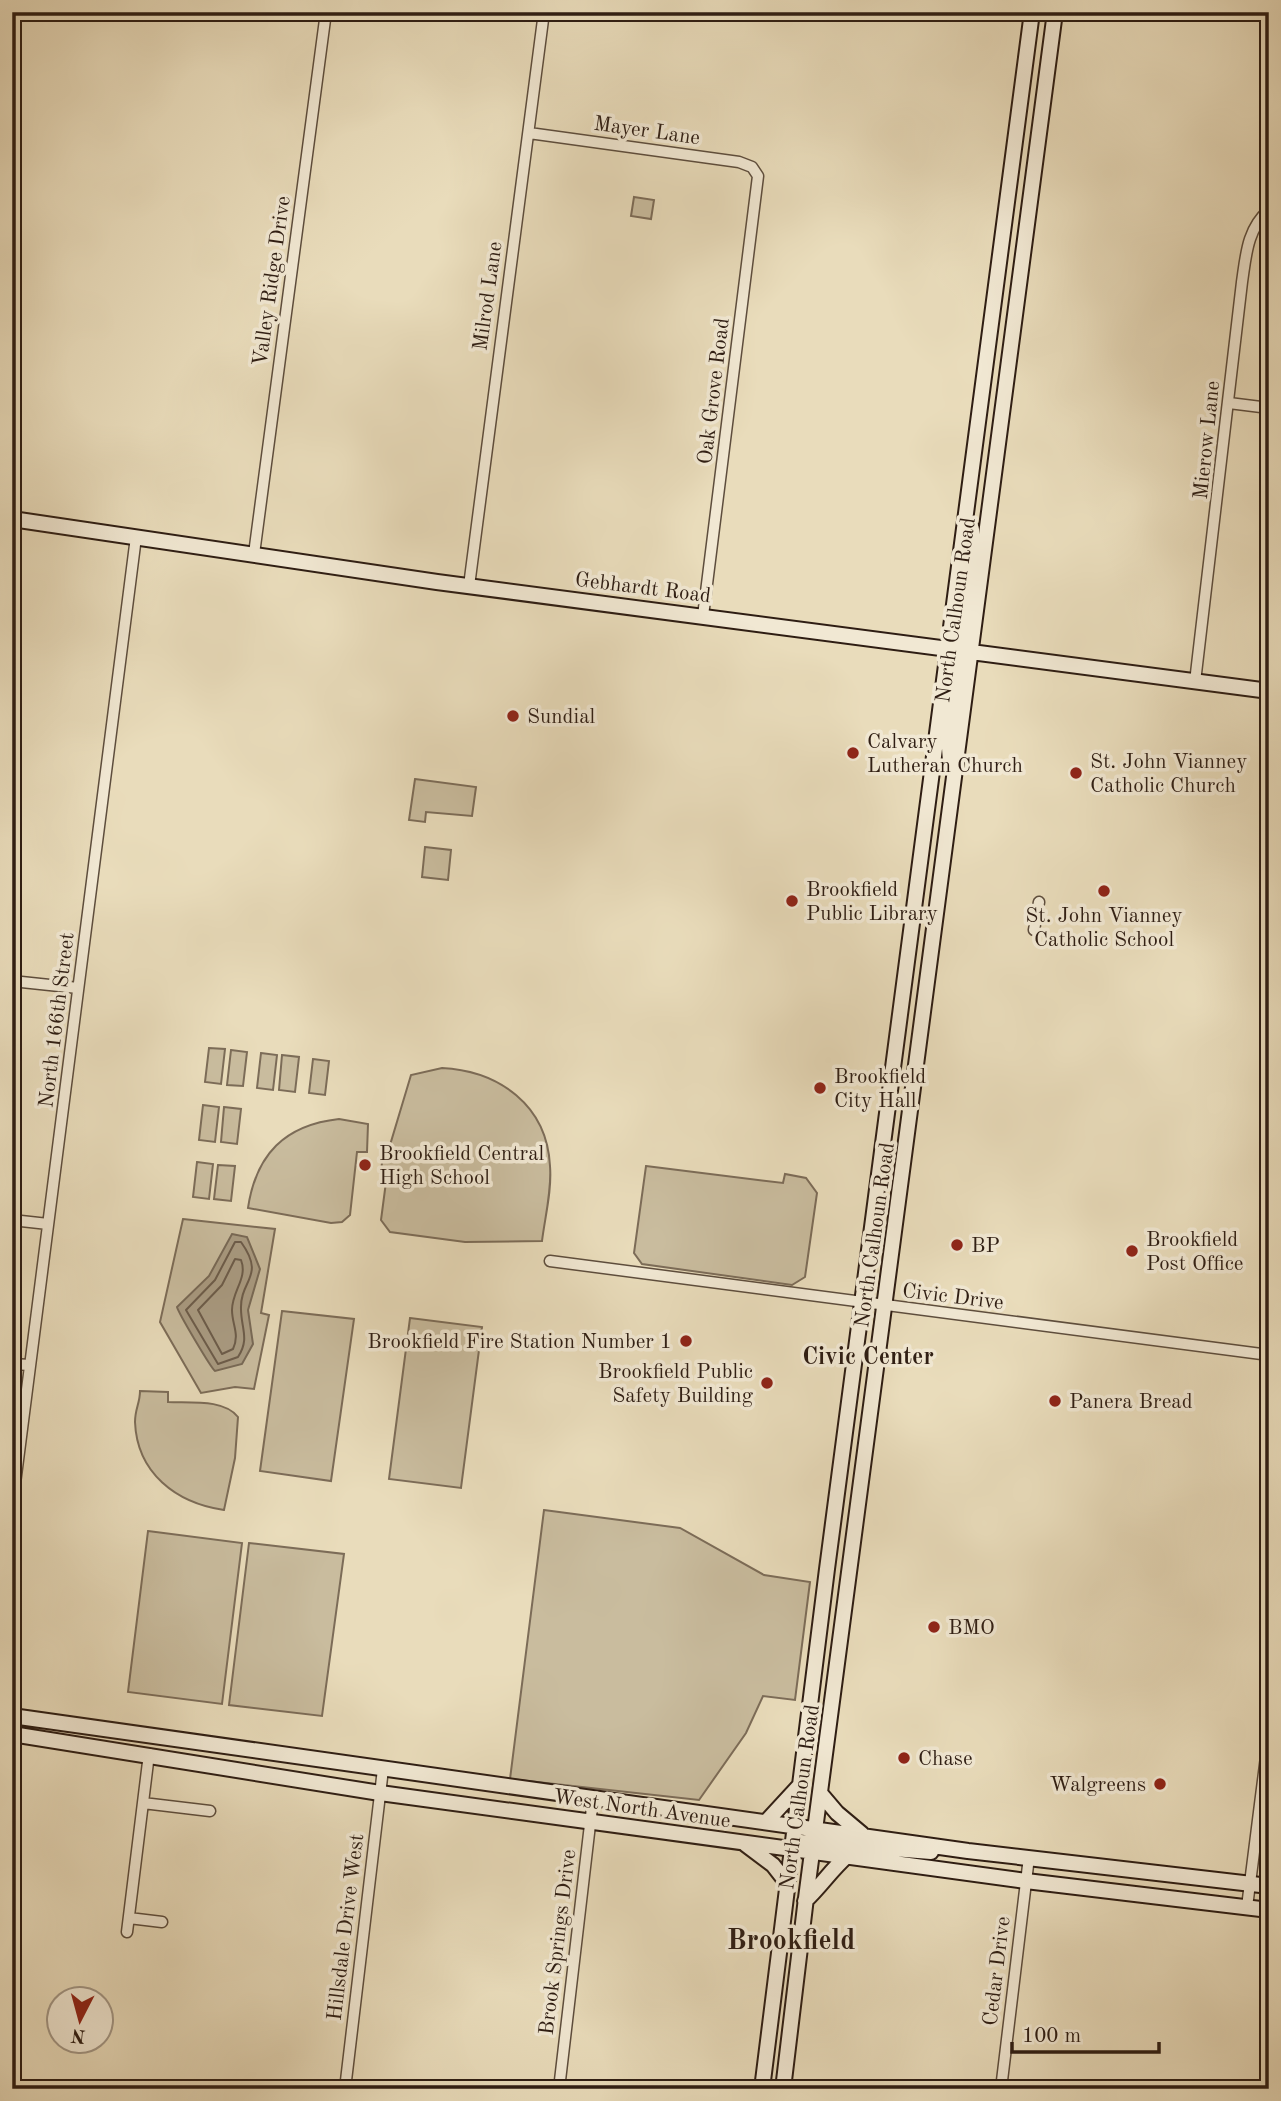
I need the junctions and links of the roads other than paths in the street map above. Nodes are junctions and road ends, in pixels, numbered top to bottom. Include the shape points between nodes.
1 (326, 12) edge
2 (544, 12) edge
3 (1032, 12) edge
4 (1055, 12) edge
5 (529, 132) junction
6 (756, 172) joint
7 (1269, 210) edge
8 (1230, 403) junction
9 (1269, 408) edge
10 (970, 483) junction
11 (12, 519) edge
12 (136, 537) junction
13 (254, 554) junction
14 (469, 586) junction
15 (703, 617) junction
16 (950, 647) junction
17 (971, 651) junction
18 (1195, 682) junction
19 (1269, 691) edge
20 (954, 783) junction
21 (1038, 902) dead end
22 (1034, 930) dead end
23 (12, 981) edge
24 (79, 988) junction
25 (12, 1220) edge
26 (48, 1224) junction
27 (550, 1261) dead end
28 (862, 1304) junction
29 (885, 1307) junction
30 (1269, 1355) edge
31 (12, 1364) edge
32 (30, 1365) junction
33 (12, 1507) edge
34 (12, 1716) edge
35 (1269, 1733) edge
36 (12, 1734) edge
37 (149, 1754) junction
38 (383, 1769) junction
39 (802, 1783) junction
40 (380, 1793) junction
41 (820, 1793) junction
42 (593, 1799) junction
43 (143, 1803) junction
44 (210, 1811) dead end
45 (590, 1822) junction
46 (766, 1822) junction
47 (796, 1826) junction
48 (863, 1835) junction
49 (814, 1840) junction
50 (745, 1843) junction
51 (792, 1850) junction
52 (968, 1851) junction
53 (847, 1856) junction
54 (1029, 1857) junction
55 (1026, 1881) junction
56 (788, 1883) junction
57 (1249, 1883) junction
58 (1269, 1886) edge
59 (805, 1901) junction
60 (1247, 1907) junction
61 (1269, 1910) edge
62 (129, 1918) junction
63 (162, 1922) dead end
64 (127, 1932) dead end
65 (345, 2089) edge
66 (559, 2089) edge
67 (762, 2089) edge
68 (783, 2089) edge
69 (1001, 2089) edge

1 - 13 street, Valley Ridge Drive
2 - 5 street, Milrod Lane
3 - 10 main road, North Calhoun Road
4 - 17 main road, North Calhoun Road
5 - 6 street, Mayer Lane via 728,160
5 - 14 street, Milrod Lane
6 - 15 street, Oak Grove Road via 759,184
7 - 8 street, Mierow Lane via 1248,241
8 - 9 street
8 - 18 street, Mierow Lane
10 - 16 main road, North Calhoun Road
10 - 17 main road via 972,561 961,642
11 - 12 main road, Gebhardt Road
12 - 13 main road, Gebhardt Road
12 - 24 street, North 166th Street
13 - 14 main road, Gebhardt Road
14 - 15 main road, Gebhardt Road
15 - 16 main road, Gebhardt Road
16 - 17 main road, Gebhardt Road
16 - 20 main road via 958,660 948,748
16 - 28 main road, North Calhoun Road
17 - 18 main road, Gebhardt Road
17 - 20 main road, North Calhoun Road
18 - 19 main road, Gebhardt Road
20 - 29 main road, North Calhoun Road
21 - 22 street
23 - 24 street
24 - 26 street, North 166th Street
25 - 26 street
26 - 32 street, North 166th Street
27 - 28 street, Civic Drive
28 - 29 street, Civic Drive
28 - 39 main road, North Calhoun Road
29 - 30 street, Civic Drive
29 - 41 main road, North Calhoun Road
31 - 32 street
32 - 33 street, North 166th Street
34 - 38 main road, West North Avenue
35 - 57 street
36 - 37 main road, West North Avenue
37 - 40 main road, West North Avenue
37 - 43 street
38 - 40 street, Hillsdale Drive West
38 - 42 main road, West North Avenue
39 - 46 main road
39 - 47 main road, North Calhoun Road
40 - 45 main road, West North Avenue
40 - 65 street, Hillsdale Drive West
41 - 48 main road
41 - 49 main road, North Calhoun Road
42 - 45 street, Brook Springs Drive
42 - 46 main road, West North Avenue
43 - 44 street
43 - 62 street
45 - 50 main road, West North Avenue
45 - 66 street, Brook Springs Drive
46 - 47 main road, West North Avenue
47 - 49 main road, West North Avenue
47 - 51 main road, North Calhoun Road
48 - 49 main road, West North Avenue
48 - 52 main road, West North Avenue
49 - 51 main road, West North Avenue
49 - 52 main road via 905,1852
49 - 53 main road, West North Avenue
49 - 59 main road, North Calhoun Road
50 - 51 main road, West North Avenue
50 - 56 main road via 773,1864
51 - 56 main road, North Calhoun Road
52 - 54 main road, West North Avenue
53 - 55 main road, West North Avenue
53 - 59 main road
54 - 55 street, Cedar Drive
54 - 57 main road, West North Avenue
55 - 60 main road, West North Avenue
55 - 69 street, Cedar Drive
56 - 67 main road, North Calhoun Road
57 - 58 main road, West North Avenue
57 - 60 street
59 - 68 main road, North Calhoun Road
60 - 61 main road, West North Avenue
62 - 63 street
62 - 64 street

